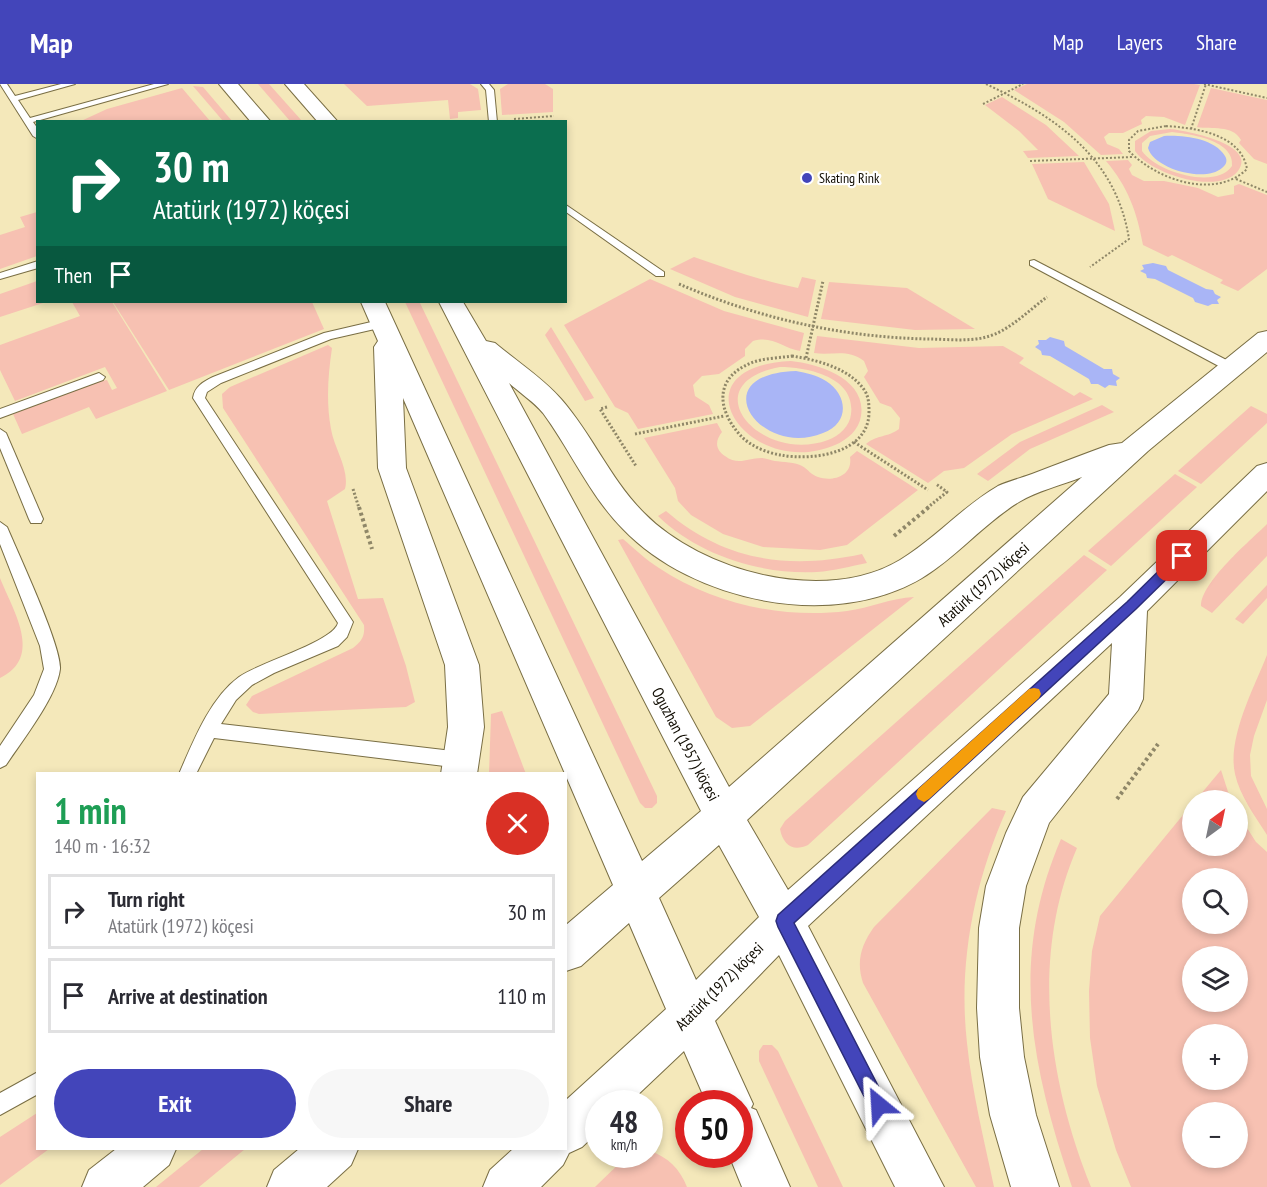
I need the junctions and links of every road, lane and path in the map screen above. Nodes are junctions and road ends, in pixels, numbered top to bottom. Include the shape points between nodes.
1 (3, 84) edge
2 (71, 84) edge
3 (164, 84) edge
4 (228, 84) edge
5 (294, 84) edge
6 (986, 84) edge
7 (1023, 84) edge
8 (1205, 84) edge
9 (489, 85) edge
10 (1006, 93) junction
11 (1267, 98) edge
12 (13, 99) junction
13 (983, 104) dead end
14 (260, 120) edge
15 (327, 120) edge
16 (493, 120) edge
17 (28, 121) junction
18 (1191, 129) junction
19 (36, 133) edge
20 (1133, 157) junction
21 (1092, 158) junction
22 (1030, 161) dead end
23 (1236, 179) junction
24 (1267, 192) edge
25 (567, 209) edge
26 (1129, 240) dead end
27 (1034, 263) dead end
28 (36, 265) edge
29 (660, 274) joint
30 (0, 276) edge
31 (823, 280) dead end
32 (452, 303) edge
33 (381, 317) edge
34 (813, 326) junction
35 (989, 337) dead end
36 (472, 338) junction
37 (1267, 339) edge
38 (806, 358) junction
39 (1232, 368) junction
40 (99, 377) dead end
41 (607, 407) dead end
42 (0, 414) edge
43 (724, 416) junction
44 (0, 433) edge
45 (635, 435) dead end
46 (854, 442) junction
47 (1138, 444) junction
48 (6, 466) edge
49 (636, 466) dead end
50 (1267, 473) edge
51 (936, 484) dead end
52 (353, 489) dead end
53 (928, 490) dead end
54 (36, 519) dead end
55 (0, 527) edge
56 (894, 536) dead end
57 (372, 549) dead end
58 (1131, 606) junction
59 (211, 730) junction
60 (1158, 744) dead end
61 (1, 755) edge
62 (460, 767) edge
63 (188, 772) edge
64 (1117, 799) dead end
65 (724, 816) junction
66 (636, 890) junction
67 (784, 921) junction
68 (567, 950) edge
69 (691, 1015) junction
70 (36, 1083) edge
71 (724, 1090) edge
72 (0, 1106) edge
73 (567, 1130) edge
74 (152, 1150) edge
75 (335, 1150) edge
76 (546, 1150) edge
77 (753, 1156) edge
78 (106, 1187) edge
79 (291, 1187) edge
80 (507, 1187) edge
81 (766, 1187) edge
82 (920, 1187) edge
83 (1035, 1187) edge

1 - 12 lane
2 - 12 lane
3 - 17 lane
4 - 14 main road
5 - 15 main road
6 - 10 path
7 - 10 path
8 - 11 path
8 - 18 path
9 - 16 lane
10 - 13 path
10 - 21 path via 1055,123
12 - 17 lane
17 - 19 lane
18 - 20 path via 1166,126 1138,131 1129,140
18 - 23 path via 1224,140 1240,151 1247,169
20 - 21 path
20 - 23 path via 1158,174 1183,181 1208,184
21 - 22 path
21 - 26 path via 1119,198
23 - 24 path
25 - 29 lane
27 - 39 lane
28 - 30 lane
29 - 34 path via 730,304
31 - 34 path
32 - 36 main road, Oguzhan (1957) köçesi
33 - 59 lane via 217,380 200,392 199,398 346,622 338,638 239,686
33 - 62 main road via 392,468 462,665 466,727
33 - 66 main road
34 - 35 path via 917,339
34 - 38 path
36 - 47 main road via 551,405 633,521 655,540 692,562 750,586 813,594 875,585 911,569 1010,494
36 - 65 main road, Oguzhan (1957) köçesi
37 - 39 main road, Atatürk (1972) köçesi
38 - 43 path via 778,357 739,369 730,376 721,395
38 - 46 path via 835,367 864,393 870,413 868,424
39 - 47 main road, Atatürk (1972) köçesi
40 - 42 lane
41 - 49 path via 600,409
43 - 45 path
43 - 46 path via 739,436 781,455 797,458 829,454
44 - 48 lane
46 - 53 path
47 - 65 main road, Atatürk (1972) köçesi
48 - 54 lane
50 - 58 main road, Atatürk (1972) köçesi
51 - 56 path via 947,492
52 - 57 path
55 - 61 lane via 48,646 51,669 41,698
58 - 67 main road, Atatürk (1972) köçesi
58 - 83 main road via 1126,699 1036,810 1012,869 999,928 1002,1057 1013,1115
59 - 62 lane
59 - 63 lane
60 - 64 path
65 - 66 main road, Atatürk (1972) köçesi
65 - 67 main road, Oguzhan (1957) köçesi
66 - 68 main road, Atatürk (1972) köçesi
66 - 69 main road
67 - 69 main road, Atatürk (1972) köçesi
67 - 82 main road, Oguzhan (1957) köçesi
69 - 71 main road
69 - 73 main road, Atatürk (1972) köçesi
70 - 72 lane
74 - 78 main road
75 - 79 main road
76 - 80 main road
77 - 81 main road

